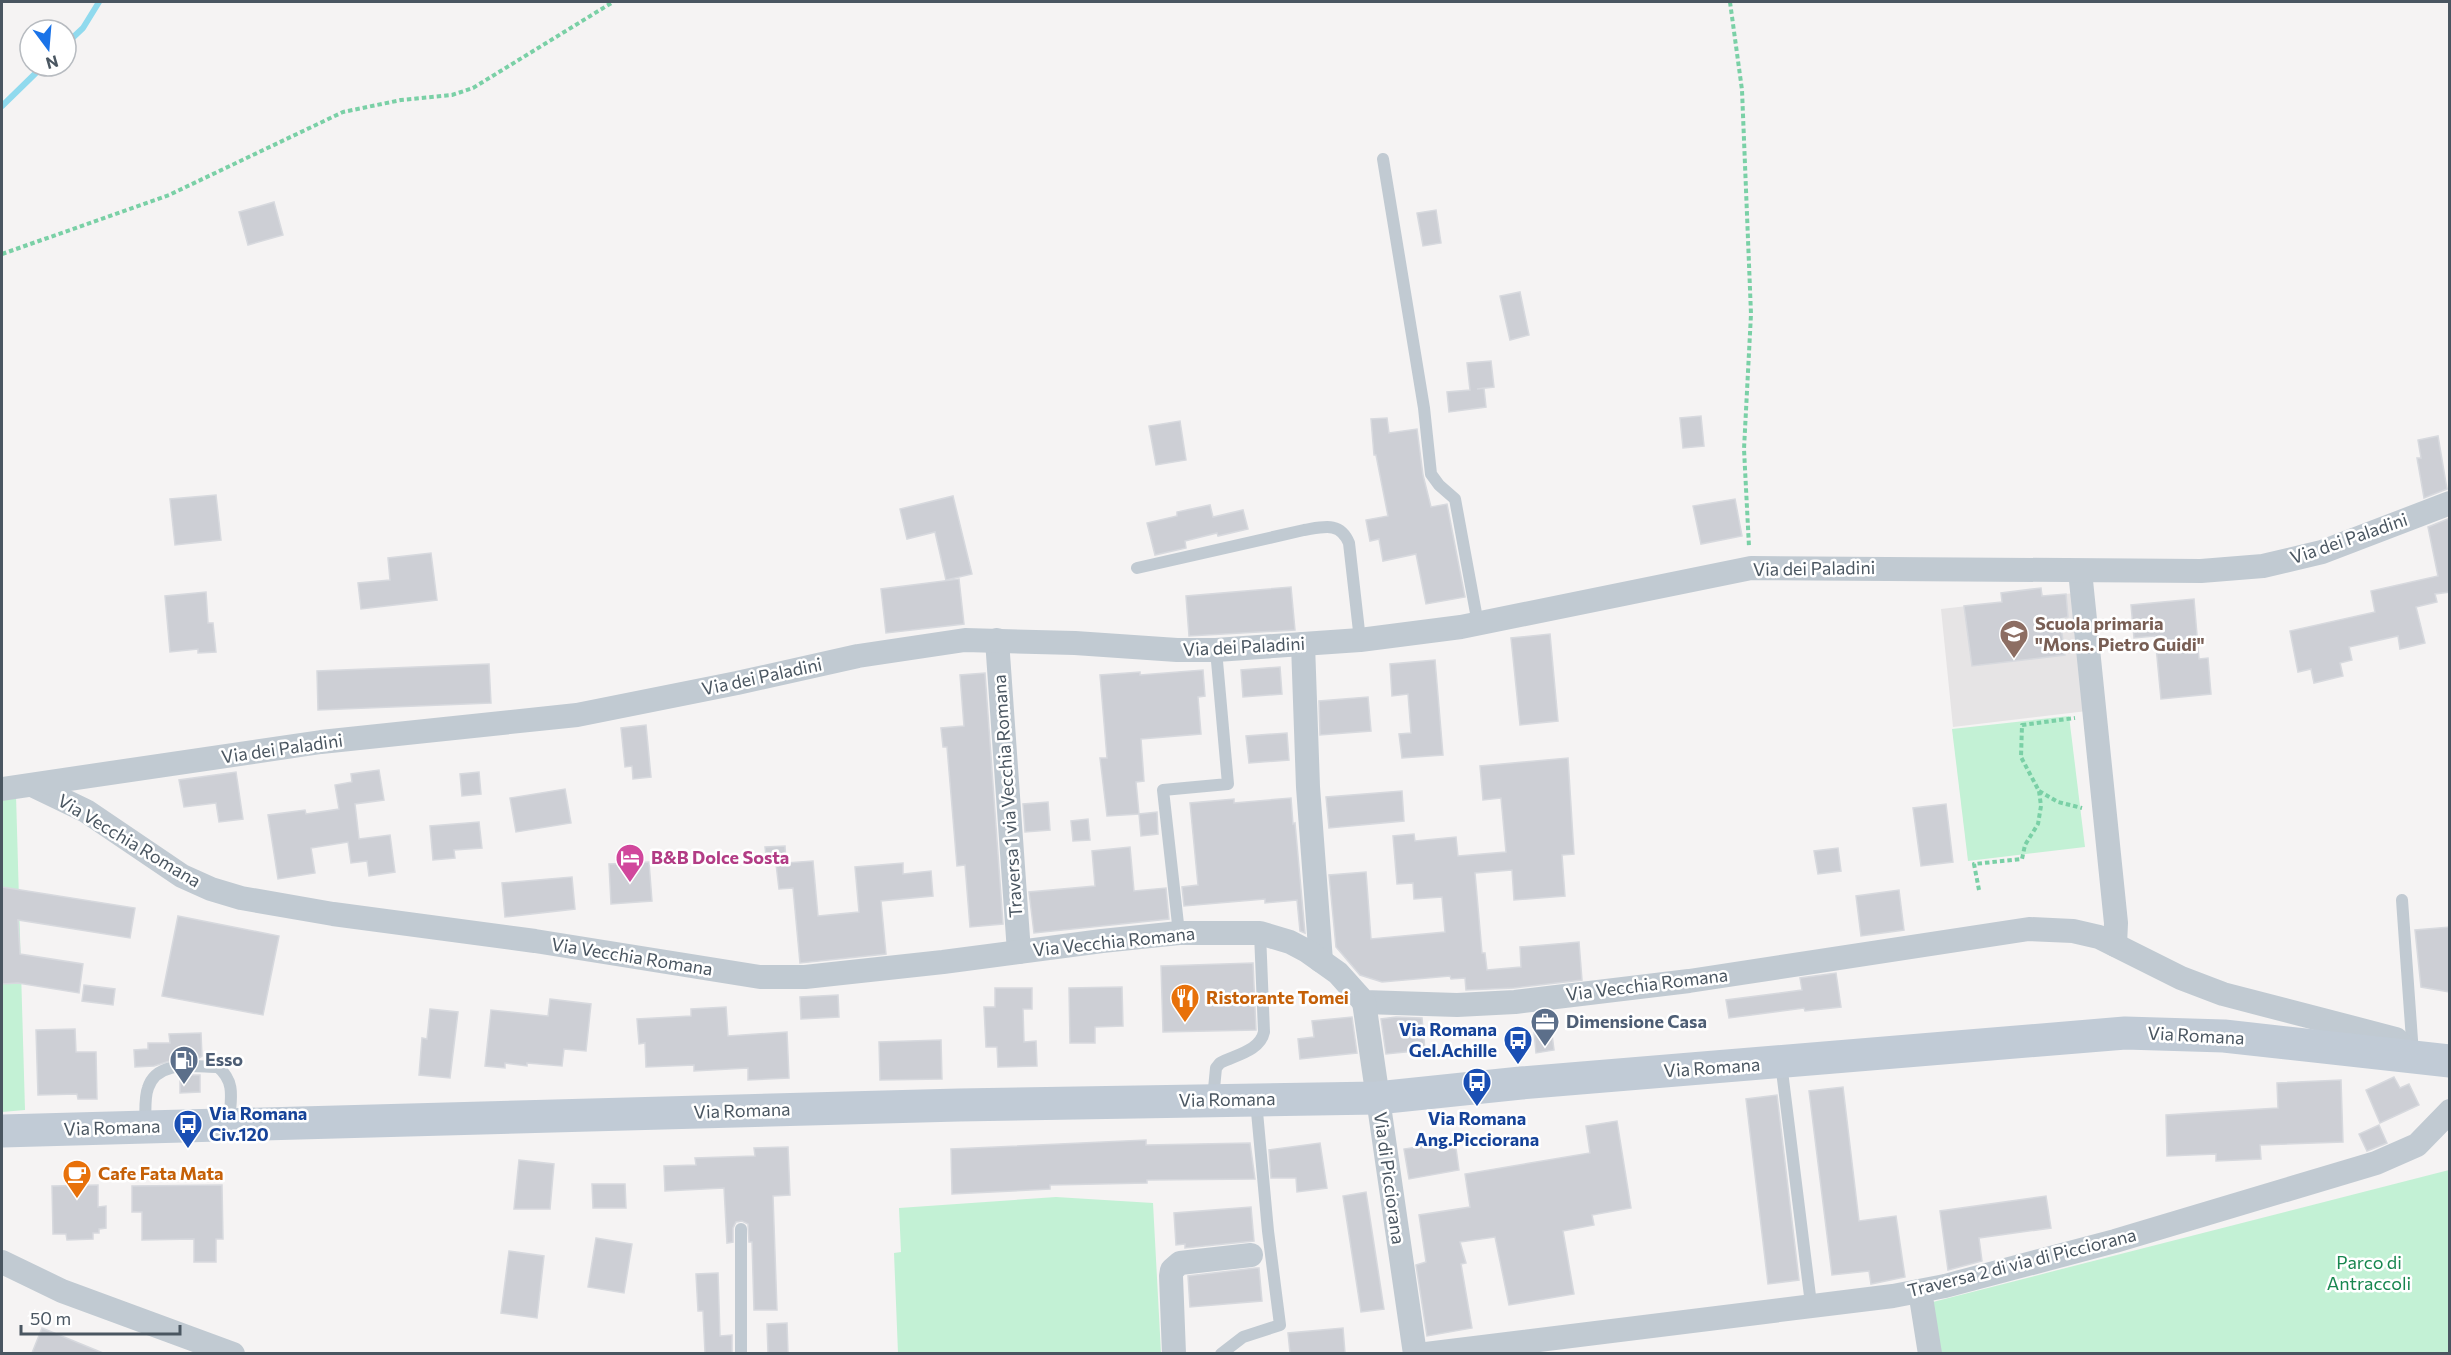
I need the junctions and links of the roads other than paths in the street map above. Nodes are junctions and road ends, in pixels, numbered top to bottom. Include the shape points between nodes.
1 (1383, 159) dead end
2 (2450, 503) edge
3 (1137, 568) dead end
4 (2080, 571) junction
5 (1478, 624) junction
6 (997, 640) junction
7 (1360, 640) junction
8 (1303, 644) junction
9 (1216, 650) junction
10 (34, 786) junction
11 (2, 789) edge
12 (2402, 900) dead end
13 (1179, 933) junction
14 (1260, 933) junction
15 (2115, 945) junction
16 (1019, 952) junction
17 (1321, 961) junction
18 (2223, 994) junction
19 (2246, 1000) junction
20 (1364, 1002) junction
21 (2237, 1037) junction
22 (2413, 1057) junction
23 (2450, 1061) edge
24 (1781, 1062) junction
25 (1377, 1098) junction
26 (1213, 1100) junction
27 (1256, 1100) junction
28 (2450, 1111) edge
29 (229, 1125) junction
30 (145, 1128) junction
31 (2, 1131) edge
32 (741, 1229) dead end
33 (1251, 1255) dead end
34 (2, 1262) edge
35 (1920, 1291) junction
36 (1809, 1296) dead end
37 (233, 1353) edge
38 (741, 1353) edge
39 (1174, 1353) edge
40 (1221, 1353) edge
41 (1415, 1353) edge
42 (1426, 1353) edge
43 (1930, 1353) edge

1 - 5 lane via 1424,408 1428,460 1435,480 1455,499
2 - 4 street, Via dei Paladini via 2352,542 2283,562 2200,571
3 - 7 lane via 1304,530 1337,528 1349,543
4 - 5 street, Via dei Paladini via 1751,568
4 - 15 street via 2116,922
5 - 7 street, Via dei Paladini
6 - 9 street, Via dei Paladini
6 - 10 street, Via dei Paladini via 954,641 879,652 577,715 321,742
6 - 16 street, Traversa 1 via Vecchia Romana
7 - 8 street, Via dei Paladini
8 - 9 street, Via dei Paladini
8 - 17 street via 1308,787
9 - 13 lane via 1228,784 1164,790
10 - 11 street
10 - 16 street, Via Vecchia Romana via 86,811 182,876 211,889 333,914 760,977 805,977
12 - 22 lane
13 - 14 street, Via Vecchia Romana
13 - 16 street, Via Vecchia Romana
14 - 17 street, Via Vecchia Romana via 1290,942
14 - 26 lane via 1263,1040 1220,1063 1216,1068
15 - 18 street, Via Vecchia Romana
15 - 20 street, Via Vecchia Romana via 2073,931 2028,929 1689,981 1515,1002
17 - 20 street, Via Vecchia Romana via 1338,973
18 - 19 street, Via Vecchia Romana
18 - 21 street via 2225,1013
19 - 21 street via 2253,1018
19 - 22 street, Via Vecchia Romana via 2396,1039
20 - 25 street, Via di Picciorana
21 - 22 main road, Via Romana
21 - 24 main road, Via Romana via 2102,1033
22 - 23 main road, Via Romana
24 - 25 main road, Via Romana
24 - 36 lane
25 - 27 main road, Via Romana
25 - 41 street, Via di Picciorana
26 - 27 main road, Via Romana
26 - 29 main road, Via Romana
27 - 40 lane via 1280,1325 1243,1337
28 - 35 street, Traversa 2 di via di Picciorana via 2417,1146 2376,1163 2115,1240
29 - 30 main road, Via Romana
29 - 30 lane via 228,1076 218,1067 178,1067 155,1073 147,1088
30 - 31 main road, Via Romana
32 - 38 lane
33 - 39 street via 1180,1263 1172,1270
34 - 37 street via 62,1291
35 - 42 street, Traversa 2 di via di Picciorana
35 - 43 street

